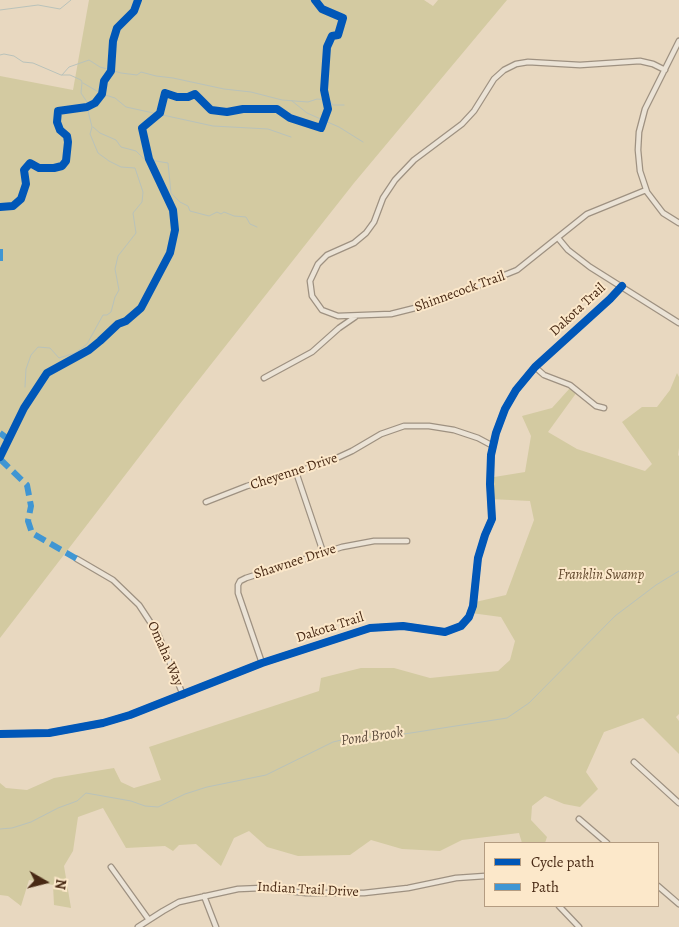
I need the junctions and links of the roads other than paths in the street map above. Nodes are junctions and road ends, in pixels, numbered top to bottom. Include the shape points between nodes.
1 (679, 41) edge
2 (665, 70) junction
3 (646, 190) junction
4 (679, 223) edge
5 (558, 238) junction
6 (622, 286) junction
7 (356, 316) junction
8 (679, 323) edge
9 (534, 367) junction
10 (264, 378) dead end
11 (604, 408) dead end
12 (493, 446) junction
13 (296, 472) junction
14 (206, 502) dead end
15 (407, 541) dead end
16 (323, 552) junction
17 (78, 558) dead end
18 (262, 663) junction
19 (183, 694) junction
20 (0, 734) edge
21 (634, 762) dead end
22 (679, 803) edge
23 (579, 819) dead end
24 (606, 842) edge
25 (111, 867) dead end
26 (484, 876) edge
27 (659, 887) edge
28 (204, 896) junction
29 (679, 904) edge
30 (560, 907) edge
31 (149, 920) junction
32 (138, 927) edge
33 (216, 927) edge
34 (579, 927) edge

1 - 2 street
2 - 3 street via 650,98 639,132 638,160
2 - 7 street, Shinnecock Trail via 640,61 580,65 528,62 504,70 462,124 414,160 395,180 366,233 354,243 327,256 314,270 310,290 318,306 332,315
3 - 4 street via 657,208
3 - 5 street, Shinnecock Trail via 587,214
5 - 6 street via 578,259
5 - 7 street, Shinnecock Trail via 517,270 443,300 404,312
6 - 8 street
6 - 9 street, Dakota Trail
7 - 10 street via 312,352
9 - 11 street via 544,375 570,385 596,406
9 - 12 street, Dakota Trail via 509,400
12 - 13 street, Cheyenne Drive via 454,430 404,426 381,434 339,458
12 - 18 street, Dakota Trail via 490,484 493,515 479,552 473,606 466,622 445,632 403,626 370,628
13 - 14 street, Cheyenne Drive
13 - 16 street
15 - 16 street, Shawnee Drive via 374,540
16 - 18 street, Shawnee Drive via 240,581 238,593
17 - 19 street, Omaha Way via 113,580 139,605 158,634
18 - 19 street, Dakota Trail
19 - 20 street, Dakota Trail via 121,718 86,727 49,733
21 - 22 street
23 - 24 street
25 - 31 street
26 - 28 street, Indian Trail Drive via 456,877 408,888 364,893 306,893 250,888
27 - 29 street
28 - 31 street, Indian Trail Drive via 172,906
28 - 33 street
30 - 34 street
31 - 32 street, Indian Trail Drive

